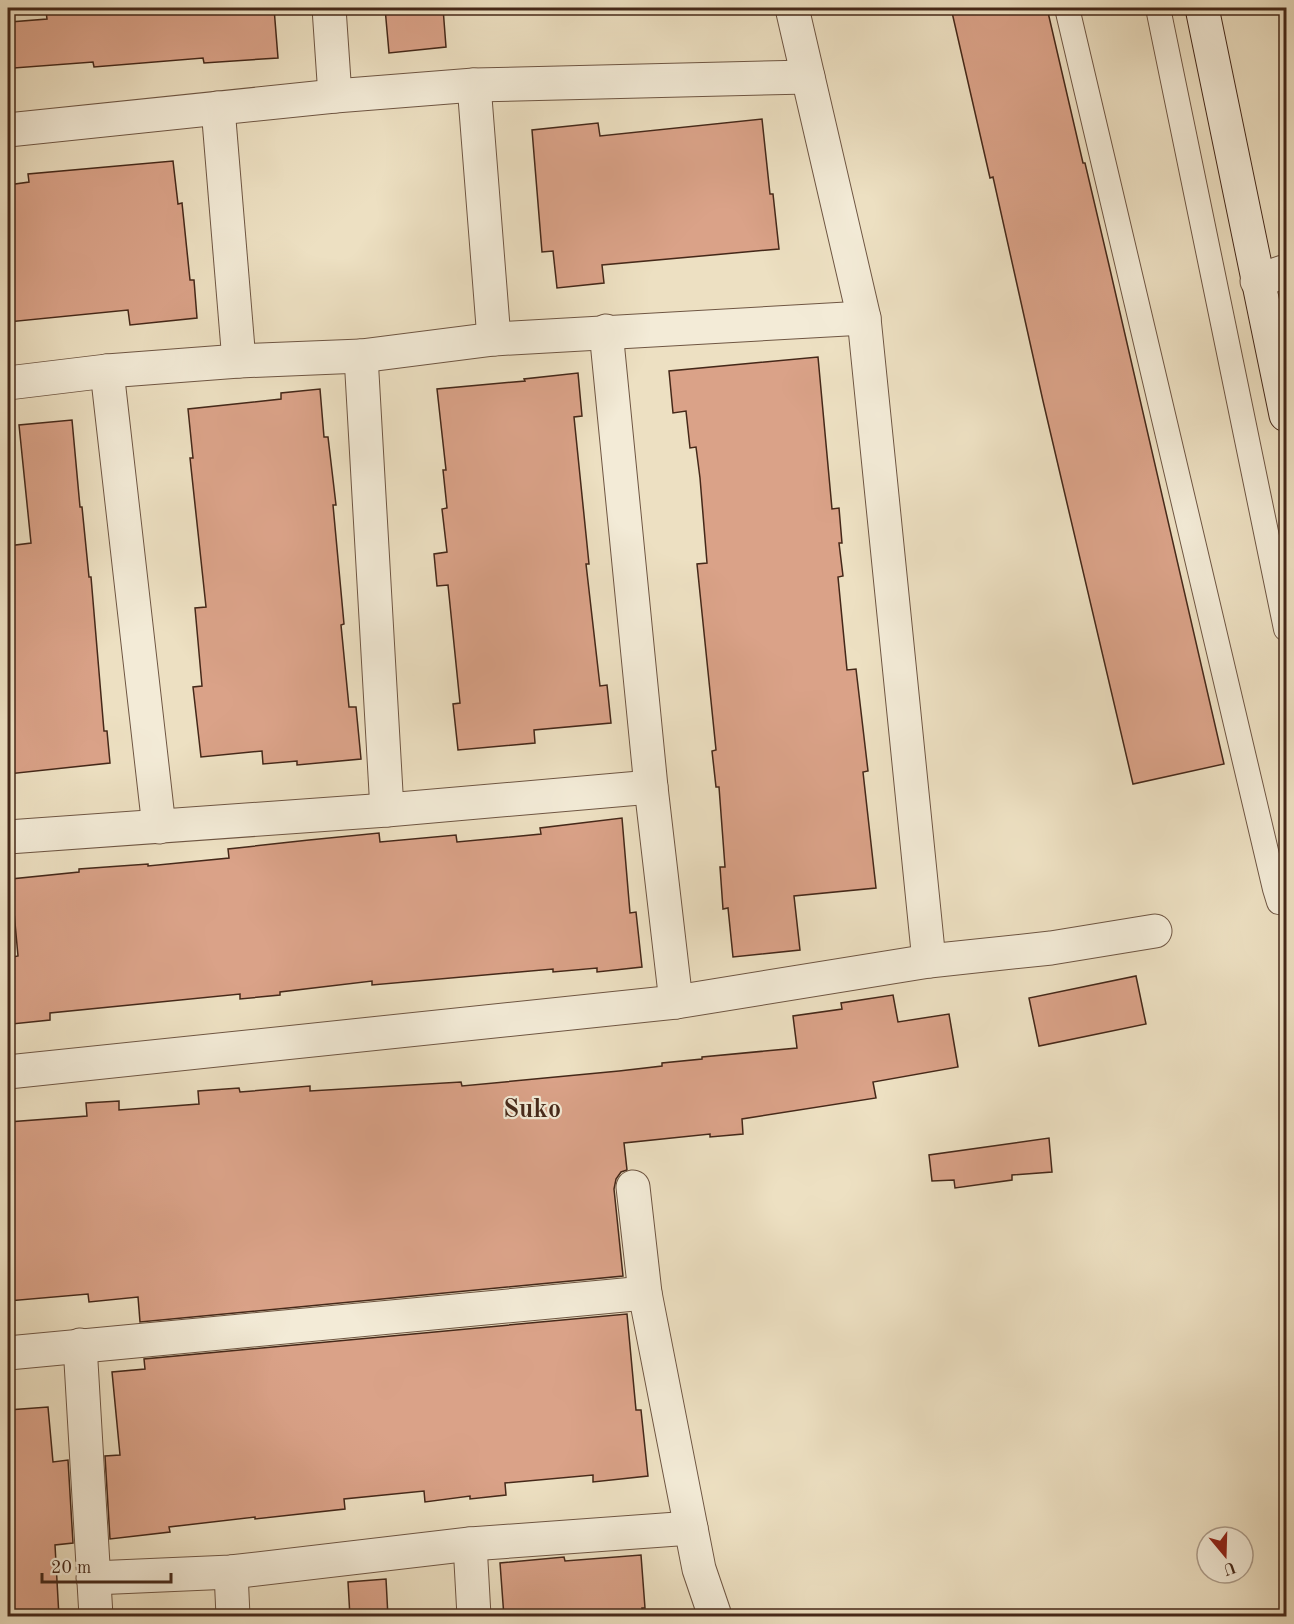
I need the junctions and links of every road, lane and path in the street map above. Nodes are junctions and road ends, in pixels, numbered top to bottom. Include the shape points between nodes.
1 (328, 8) edge
2 (792, 8) edge
3 (1067, 8) edge
4 (1158, 8) edge
5 (1202, 8) edge
6 (808, 77) junction
7 (474, 86) junction
8 (335, 96) junction
9 (218, 108) junction
10 (8, 130) edge
11 (1272, 276) edge
12 (864, 318) junction
13 (606, 331) junction
14 (494, 339) junction
15 (361, 356) junction
16 (239, 361) junction
17 (107, 371) junction
18 (8, 382) edge
19 (1287, 415) edge
20 (1287, 629) edge
21 (651, 787) junction
22 (387, 810) junction
23 (159, 827) junction
24 (8, 837) edge
25 (1287, 903) edge
26 (1155, 931) dead end
27 (930, 961) junction
28 (676, 1002) junction
29 (8, 1072) edge
30 (633, 1187) dead end
31 (645, 1293) junction
32 (80, 1345) junction
33 (8, 1353) edge
34 (691, 1528) junction
35 (470, 1544) junction
36 (699, 1569) junction
37 (231, 1572) junction
38 (93, 1578) junction
39 (96, 1617) edge
40 (233, 1617) edge
41 (474, 1617) edge
42 (692, 1617) edge
43 (715, 1617) edge

1 - 8 street
2 - 6 street
3 - 25 lane via 1275,889 1279,902
4 - 20 lane
5 - 11 street
6 - 7 street
6 - 12 street
7 - 8 street
7 - 14 street
8 - 9 street
9 - 10 street
9 - 16 street
11 - 19 street
12 - 13 street
12 - 27 street
13 - 14 street
13 - 21 street
14 - 15 street
15 - 16 street
15 - 22 street
16 - 17 street
17 - 18 street
17 - 23 street
21 - 22 street
21 - 28 street
22 - 23 street
23 - 24 street
26 - 27 street via 1051,948
27 - 28 street
28 - 29 street
30 - 31 street
31 - 32 street
31 - 34 street
32 - 33 street
32 - 38 street
34 - 35 street
34 - 36 street
35 - 37 street
35 - 41 street
36 - 42 street
36 - 43 street
37 - 38 street
37 - 40 street
38 - 39 street

